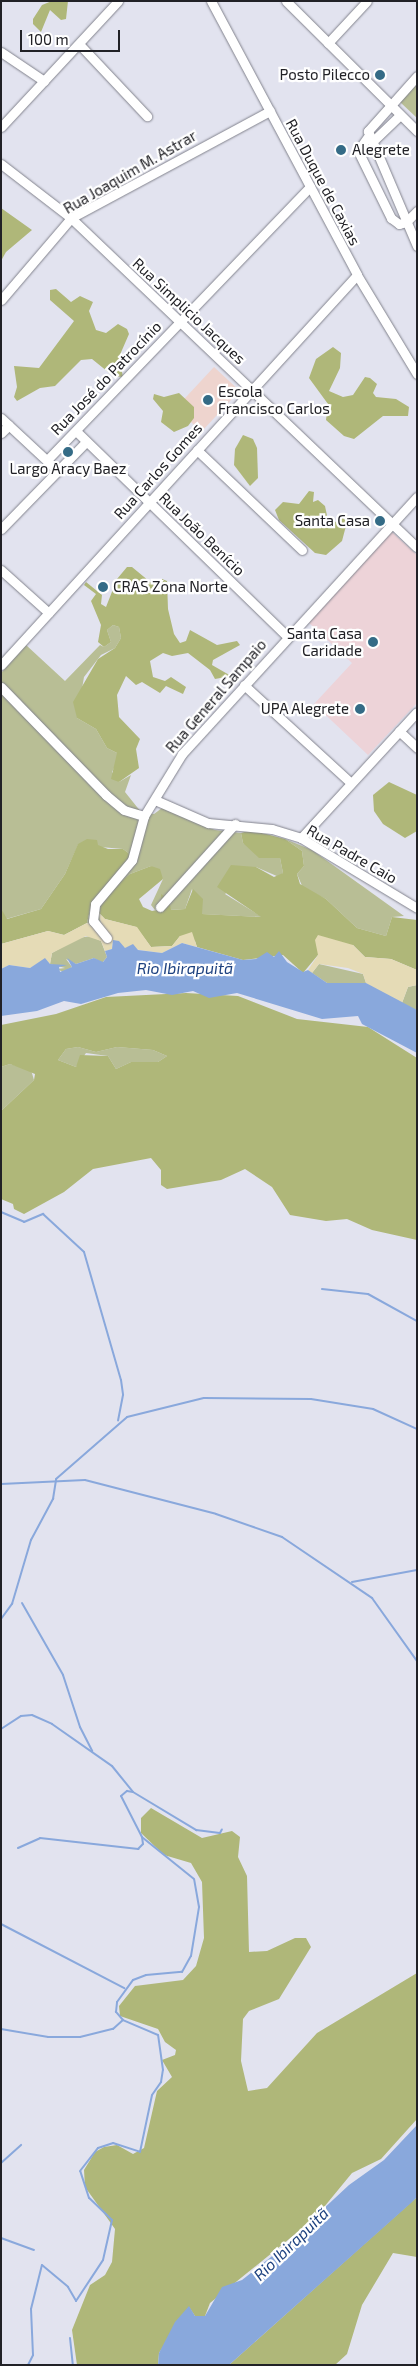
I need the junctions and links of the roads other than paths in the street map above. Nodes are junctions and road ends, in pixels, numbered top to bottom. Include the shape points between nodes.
1 (118, 1) edge
2 (211, 1) edge
3 (286, 1) edge
4 (367, 1) edge
5 (328, 43) junction
6 (80, 45) junction
7 (1, 52) edge
8 (417, 76) edge
9 (44, 81) junction
10 (390, 105) junction
11 (270, 111) junction
12 (400, 115) junction
13 (147, 116) dead end
14 (1, 127) edge
15 (417, 131) edge
16 (370, 138) junction
17 (1, 164) edge
18 (310, 187) junction
19 (417, 211) edge
20 (71, 218) junction
21 (406, 222) junction
22 (417, 246) edge
23 (357, 275) junction
24 (1, 300) edge
25 (180, 321) junction
26 (417, 374) edge
27 (251, 389) junction
28 (1, 418) edge
29 (9, 425) junction
30 (76, 431) junction
31 (1, 433) edge
32 (86, 442) junction
33 (197, 450) junction
34 (48, 459) junction
35 (58, 471) junction
36 (417, 496) edge
37 (149, 502) junction
38 (392, 523) junction
39 (1, 529) edge
40 (417, 547) edge
41 (302, 550) dead end
42 (1, 570) edge
43 (48, 613) junction
44 (287, 636) junction
45 (1, 664) edge
46 (244, 685) junction
47 (1, 687) edge
48 (417, 712) edge
49 (399, 731) junction
50 (417, 748) edge
51 (350, 782) junction
52 (155, 800) junction
53 (144, 816) junction
54 (235, 824) junction
55 (301, 838) junction
56 (160, 907) dead end
57 (417, 908) edge
58 (107, 938) dead end

1 - 6 street
2 - 11 street, Rua Duque de Caxias
3 - 5 street
4 - 5 street
5 - 10 street
6 - 9 street
6 - 13 street
7 - 9 street
8 - 10 street
9 - 14 street
10 - 12 street
10 - 16 street via 371,125
11 - 18 street, Rua Duque de Caxias
11 - 20 street, Rua Joaquim M. Astrar
12 - 15 street
12 - 16 street
16 - 21 street
16 - 21 street via 358,151 391,218 399,224
17 - 20 street, Rua Simplicio Jacques
18 - 23 street, Rua Duque de Caxias
18 - 25 street, Rua José do Patrocínio
19 - 21 street
20 - 24 street, Rua Joaquim M. Astrar
20 - 25 street, Rua Simplicio Jacques
21 - 22 street
23 - 26 street, Rua Duque de Caxias
23 - 27 street, Rua Carlos Gomes
25 - 27 street, Rua Simplicio Jacques
25 - 30 street, Rua José do Patrocínio
27 - 33 street, Rua Carlos Gomes
27 - 38 street, Rua Simplicio Jacques
28 - 29 street
29 - 31 street
29 - 34 street
30 - 32 street, Rua João Benício
30 - 34 street, Rua José do Patrocínio
32 - 35 street, Rua José do Patrocínio
32 - 37 street, Rua João Benício
33 - 37 street, Rua Carlos Gomes
33 - 41 street
34 - 35 street
35 - 39 street, Rua José do Patrocínio
36 - 38 street, Rua General Sampaio
37 - 43 street, Rua Carlos Gomes
37 - 44 street, Rua João Benício
38 - 40 street, Rua Simplicio Jacques
38 - 44 street, Rua General Sampaio
42 - 43 street
43 - 45 street, Rua Carlos Gomes
44 - 46 street, Rua General Sampaio
46 - 51 street
46 - 52 street, Rua General Sampaio via 182,754
47 - 53 street via 106,796 124,810
48 - 49 street
49 - 50 street
49 - 51 street
51 - 55 street
52 - 53 street, Rua General Sampaio
52 - 54 street, Rua Padre Caio via 208,823
53 - 58 street, Rua General Sampaio via 132,860 95,904 92,913 93,921
54 - 55 street, Rua Padre Caio
54 - 56 street
55 - 57 street, Rua Padre Caio

